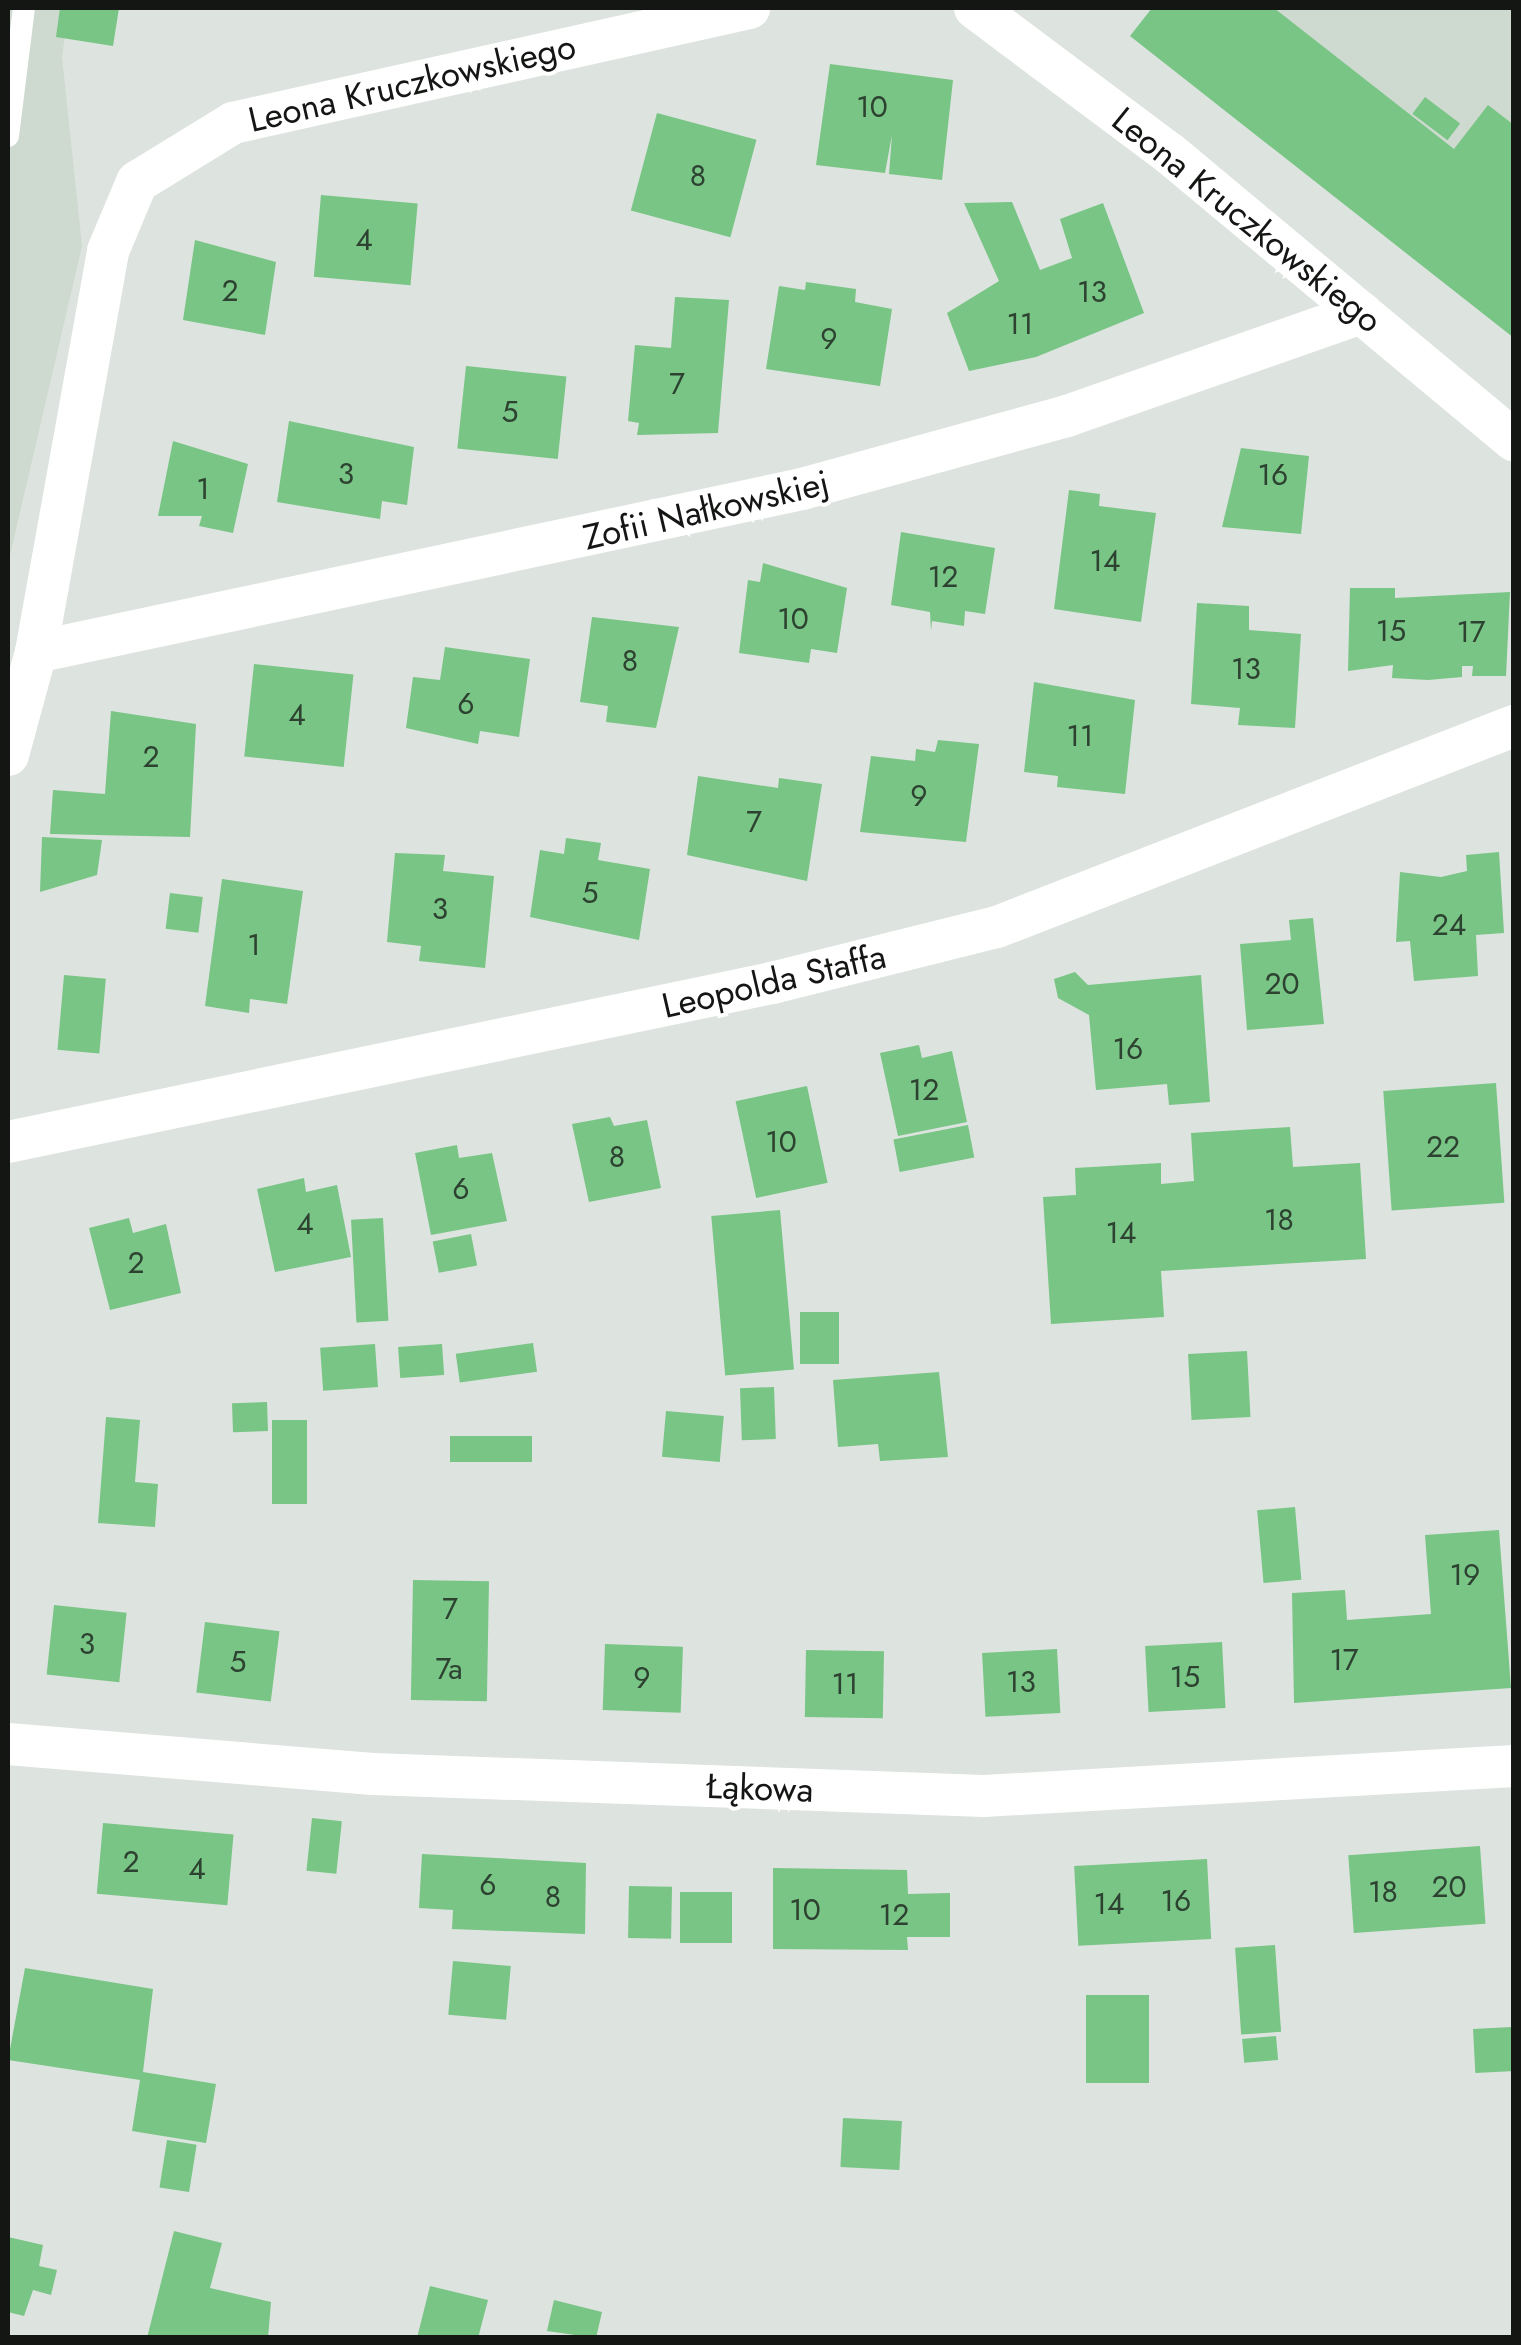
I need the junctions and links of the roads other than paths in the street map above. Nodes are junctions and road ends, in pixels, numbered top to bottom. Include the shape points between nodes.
1 (24, 8) edge
2 (749, 8) edge
3 (975, 8) edge
4 (8, 136) edge
5 (1362, 313) junction
6 (1514, 440) edge
7 (36, 652) junction
8 (1514, 726) edge
9 (8, 755) edge
10 (8, 1142) edge
11 (8, 1744) edge
12 (1514, 1766) edge

1 - 4 lane
2 - 7 street, Leona Kruczkowskiego via 233,123 137,182 108,251
3 - 5 street, Leona Kruczkowskiego
5 - 6 street, Leona Kruczkowskiego
5 - 7 street, Zofii Nałkowskiej via 1067,416 802,489
7 - 9 street, Leona Kruczkowskiego
8 - 10 street, Leopolda Staffa via 997,927 695,1000
11 - 12 street, Łąkowa via 373,1774 984,1796

